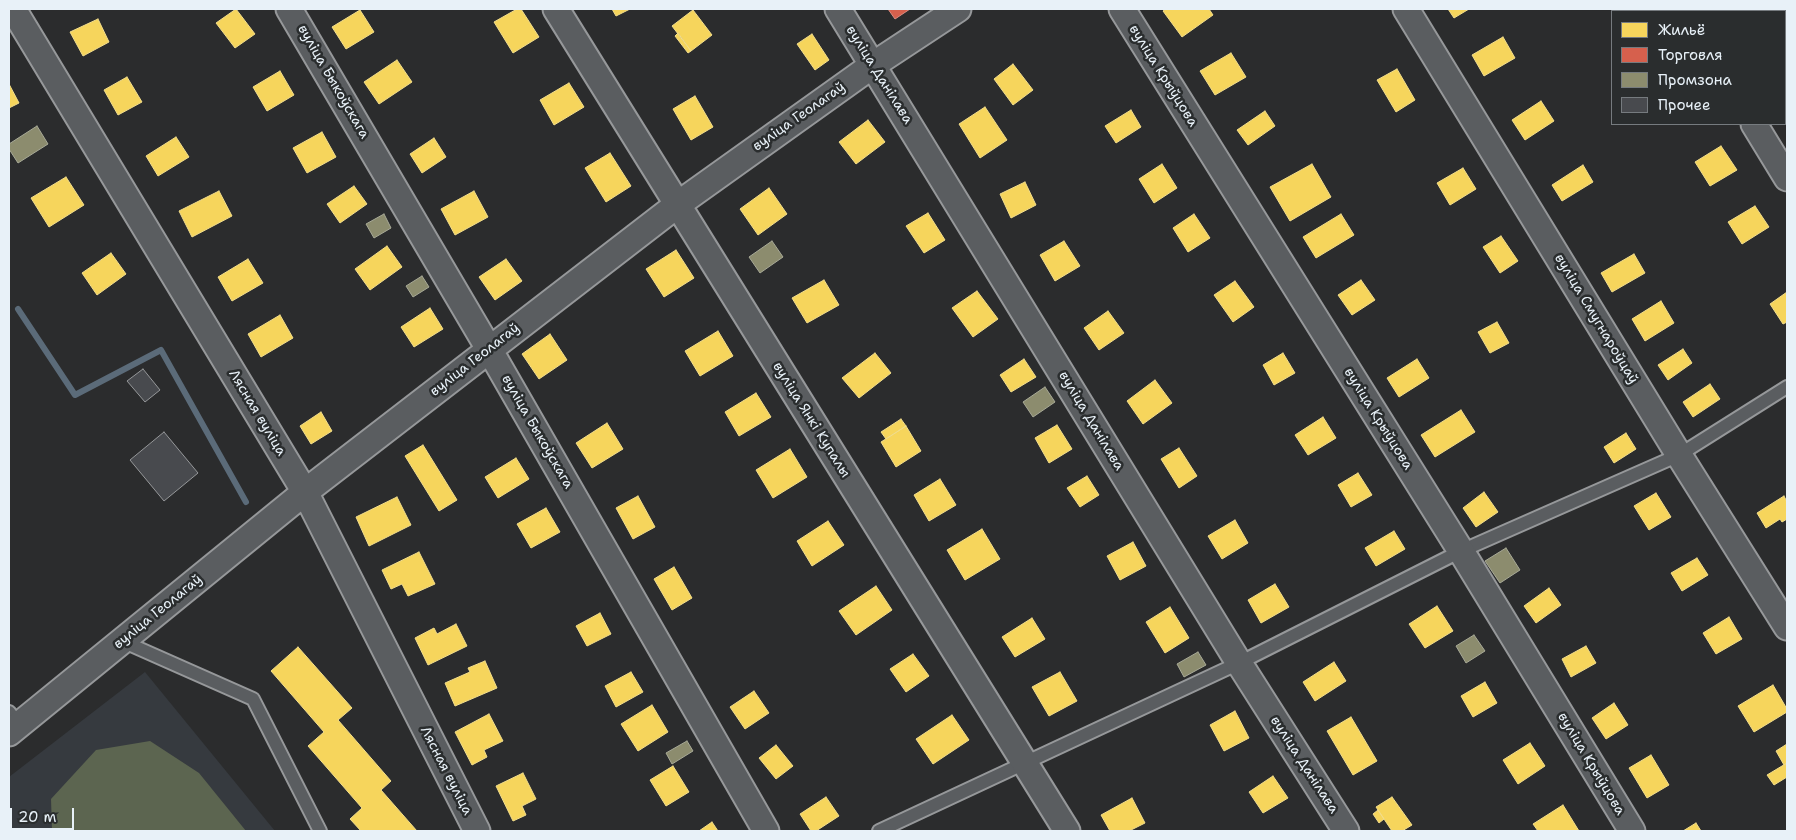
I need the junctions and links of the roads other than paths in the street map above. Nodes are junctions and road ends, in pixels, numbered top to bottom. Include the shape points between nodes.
1 (13, 9) edge
2 (290, 9) edge
3 (556, 9) edge
4 (838, 9) edge
5 (958, 9) edge
6 (1122, 9) edge
7 (1406, 9) edge
8 (873, 65) junction
9 (1755, 125) edge
10 (1787, 178) edge
11 (677, 204) junction
12 (489, 349) junction
13 (1787, 387) edge
14 (1680, 455) junction
15 (305, 492) junction
16 (1461, 551) junction
17 (1787, 627) edge
18 (122, 641) junction
19 (1239, 664) junction
20 (12, 723) edge
21 (1025, 764) junction
22 (320, 831) edge
23 (477, 831) edge
24 (766, 831) edge
25 (880, 831) edge
26 (1067, 831) edge
27 (1346, 831) edge
28 (1632, 831) edge

1 - 15 street, Лясная вуліца
2 - 12 street, вуліца Быкоўскага
3 - 11 street, вуліца Янкі Купалы
4 - 8 street, вуліца Данілава
5 - 8 street, вуліца Геолагаў
6 - 16 street, вуліца Крыўцова
7 - 14 street, вуліца Смугнароўцаў
8 - 11 street, вуліца Геолагаў
8 - 19 street, вуліца Данілава
9 - 10 street
11 - 12 street, вуліца Геолагаў
11 - 21 street, вуліца Янкі Купалы
12 - 15 street, вуліца Геолагаў
12 - 24 street, вуліца Быкоўскага
13 - 14 lane
14 - 16 lane
14 - 17 street, вуліца Смугнароўцаў
15 - 18 street, вуліца Геолагаў
15 - 23 street, Лясная вуліца
16 - 19 lane
16 - 28 street, вуліца Крыўцова
18 - 20 street, вуліца Геолагаў
18 - 22 lane via 254,699
19 - 21 lane
19 - 27 street, вуліца Данілава
21 - 25 lane
21 - 26 street, вуліца Янкі Купалы

